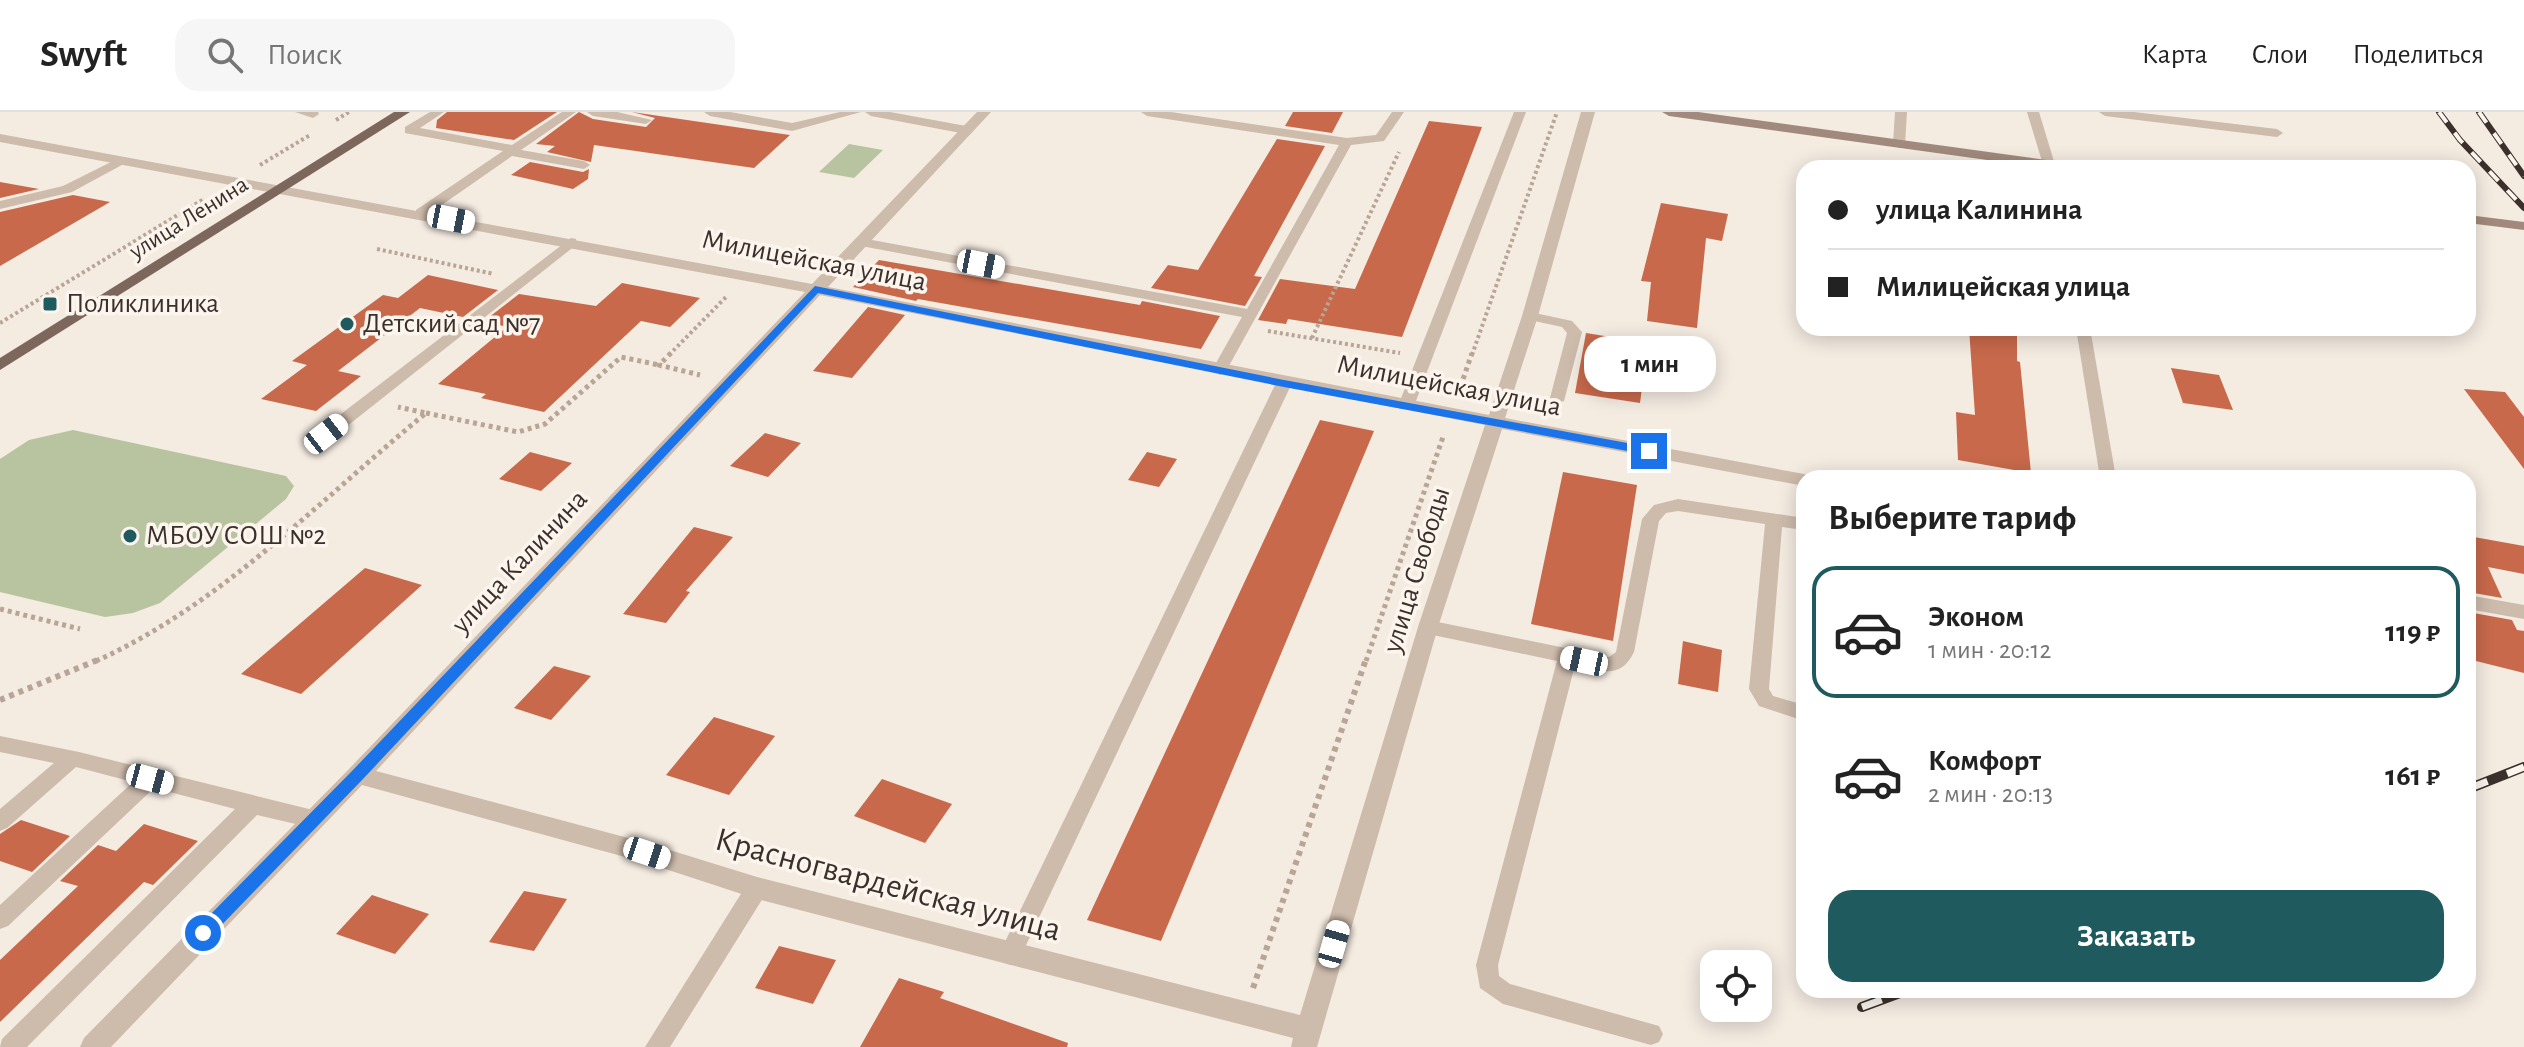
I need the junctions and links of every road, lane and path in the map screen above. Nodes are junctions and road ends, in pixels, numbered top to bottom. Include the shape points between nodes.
1 (349, 112) edge
2 (403, 112) edge
3 (438, 112) edge
4 (570, 112) edge
5 (593, 112) edge
6 (710, 112) edge
7 (855, 112) edge
8 (871, 112) edge
9 (984, 112) edge
10 (1147, 112) edge
11 (1398, 112) edge
12 (1520, 112) edge
13 (1557, 112) edge
14 (1588, 112) edge
15 (1669, 112) edge
16 (1901, 112) edge
17 (2033, 112) edge
18 (2105, 112) edge
19 (646, 120) dead end
20 (327, 125) dead end
21 (383, 125) junction
22 (409, 130) junction
23 (966, 130) junction
24 (315, 132) dead end
25 (2277, 133) dead end
26 (0, 138) edge
27 (1347, 142) junction
28 (1899, 144) junction
29 (512, 151) junction
30 (1399, 152) dead end
31 (125, 160) junction
32 (2009, 160) edge
33 (2048, 160) edge
34 (584, 165) dead end
35 (237, 179) junction
36 (283, 187) junction
37 (0, 205) edge
38 (421, 213) junction
39 (2476, 220) edge
40 (2524, 226) edge
41 (571, 242) junction
42 (861, 242) junction
43 (377, 249) dead end
44 (522, 280) junction
45 (815, 289) junction
46 (713, 294) dead end
47 (1530, 316) junction
48 (1246, 320) junction
49 (0, 323) edge
50 (2084, 336) edge
51 (1312, 338) junction
52 (1425, 357) junction
53 (0, 365) edge
54 (659, 365) junction
55 (1220, 370) junction
56 (729, 383) junction
57 (1284, 383) junction
58 (1558, 398) dead end
59 (368, 400) junction
60 (1406, 406) junction
61 (426, 413) junction
62 (1451, 415) junction
63 (1493, 423) junction
64 (326, 434) dead end
65 (2107, 470) edge
66 (1796, 479) edge
67 (1774, 519) junction
68 (1796, 523) edge
69 (2476, 603) edge
70 (0, 609) edge
71 (2524, 612) edge
72 (1428, 627) junction
73 (80, 629) dead end
74 (1567, 657) junction
75 (0, 700) edge
76 (1796, 710) edge
77 (0, 744) edge
78 (72, 759) junction
79 (358, 775) junction
80 (150, 779) junction
81 (251, 807) junction
82 (313, 819) junction
83 (0, 822) edge
84 (757, 888) junction
85 (0, 919) edge
86 (1010, 955) junction
87 (1244, 1014) junction
88 (1651, 1034) dead end
89 (1306, 1038) edge
90 (11, 1047) edge
91 (93, 1047) edge
92 (657, 1047) edge

1 - 20 path
2 - 21 main road, улица Ленина
3 - 22 lane
4 - 29 lane
5 - 19 lane
6 - 7 lane via 792,127
8 - 23 lane
9 - 23 street, улица Калинина
10 - 27 lane
11 - 27 lane via 1380,138
12 - 52 lane
13 - 62 path
14 - 47 street, улица Свободы
15 - 28 main road
16 - 28 lane
17 - 33 lane
18 - 25 lane
21 - 22 lane
21 - 36 main road, улица Ленина
22 - 29 lane
23 - 42 street, улица Калинина
24 - 35 path
26 - 31 street, Милицейская улица
27 - 48 lane
28 - 32 main road
29 - 34 lane
29 - 38 lane
30 - 51 path
31 - 35 street, Милицейская улица
31 - 37 lane via 67,189
35 - 36 street, Милицейская улица
35 - 49 path
36 - 38 street, Милицейская улица
36 - 53 main road, улица Ленина
38 - 41 street, Милицейская улица
39 - 40 main road
41 - 44 lane
41 - 45 street, Милицейская улица
42 - 45 street, улица Калинина
42 - 48 lane
43 - 44 path
44 - 59 lane
45 - 55 street, Милицейская улица
45 - 56 street, улица Калинина
46 - 54 path via 728,297
47 - 58 lane via 1567,324 1575,332
47 - 63 street, улица Свободы
48 - 51 path
48 - 55 lane
50 - 65 lane
51 - 52 path
52 - 60 lane
54 - 56 path
54 - 61 path via 621,357 545,424 518,432
55 - 57 street, Милицейская улица
56 - 79 street, улица Калинина
57 - 60 street, Милицейская улица
57 - 86 lane
59 - 61 path
59 - 64 lane
60 - 62 street, Милицейская улица
61 - 75 path via 161,627 62,677
62 - 63 street, Милицейская улица
62 - 87 path
63 - 66 street, Милицейская улица
63 - 72 street, улица Свободы
67 - 68 lane
67 - 74 lane via 1678,505 1660,509 1651,519 1621,660 1602,665
67 - 76 lane via 1759,689 1766,701
69 - 71 street
70 - 73 path
72 - 74 lane
72 - 89 street, улица Свободы
74 - 88 lane via 1487,965 1488,981 1503,993
77 - 78 lane
78 - 80 lane
78 - 83 lane
79 - 82 street, улица Калинина
79 - 84 street, Красногвардейская улица
80 - 81 lane
80 - 85 lane
81 - 82 lane
81 - 90 lane
82 - 91 street, улица Калинина
84 - 86 street, Красногвардейская улица
84 - 92 lane
86 - 87 street, Красногвардейская улица
87 - 89 street, Красногвардейская улица

